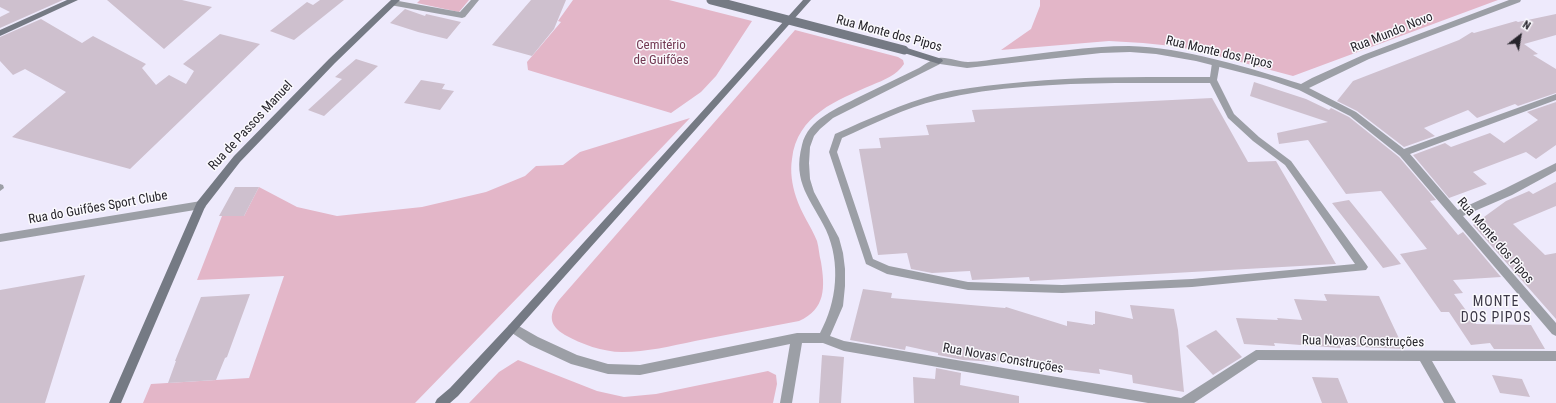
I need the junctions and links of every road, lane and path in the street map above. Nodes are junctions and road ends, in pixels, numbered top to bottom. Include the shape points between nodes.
1 (74, 0) edge
2 (475, 0) edge
3 (711, 0) edge
4 (807, 0) edge
5 (1517, 0) edge
6 (394, 1) edge
7 (0, 34) edge
8 (939, 61) junction
9 (1216, 63) junction
10 (1213, 80) junction
11 (1302, 88) junction
12 (1556, 97) edge
13 (1403, 152) junction
14 (1556, 167) edge
15 (201, 205) junction
16 (1456, 215) junction
17 (0, 238) edge
18 (513, 328) junction
19 (1556, 331) edge
20 (797, 338) junction
21 (823, 338) junction
22 (1423, 356) junction
23 (1556, 356) edge
24 (115, 403) edge
25 (441, 403) edge
26 (786, 403) edge
27 (1180, 403) edge
28 (1184, 403) edge
29 (1450, 403) edge

1 - 7 street
2 - 6 street via 462,15
3 - 8 street, Rua Monte dos Pipos, bridge
4 - 18 street
5 - 11 street, Rua Mundo Novo via 1366,57
6 - 15 street, Rua de Passos Manuel via 237,159
8 - 9 street, Rua Monte dos Pipos via 967,65 1130,49
8 - 21 street via 830,116 809,136 804,170 808,191 834,237 840,278 838,302
9 - 10 lane
9 - 11 street, Rua Monte dos Pipos
10 - 10 lane via 1113,79 1030,84 951,94 894,112 838,136 833,152 869,261 887,270 968,286 1062,289 1192,283 1363,267 1288,163 1256,139 1232,116
11 - 13 street, Rua Monte dos Pipos via 1354,114
12 - 13 street
13 - 16 street, Rua Monte dos Pipos
14 - 16 street
15 - 17 street, Rua do Guifões Sport Clube
15 - 24 street, Rua de Passos Manuel
16 - 19 street, Rua Monte dos Pipos
18 - 20 street via 575,360 608,369 624,370 640,370
18 - 25 street
20 - 21 street
20 - 26 street
21 - 27 street, Rua Novas Construções via 844,346
22 - 23 street, Rua Novas Construções
22 - 28 street, Rua Novas Construções via 1256,355
22 - 29 street

